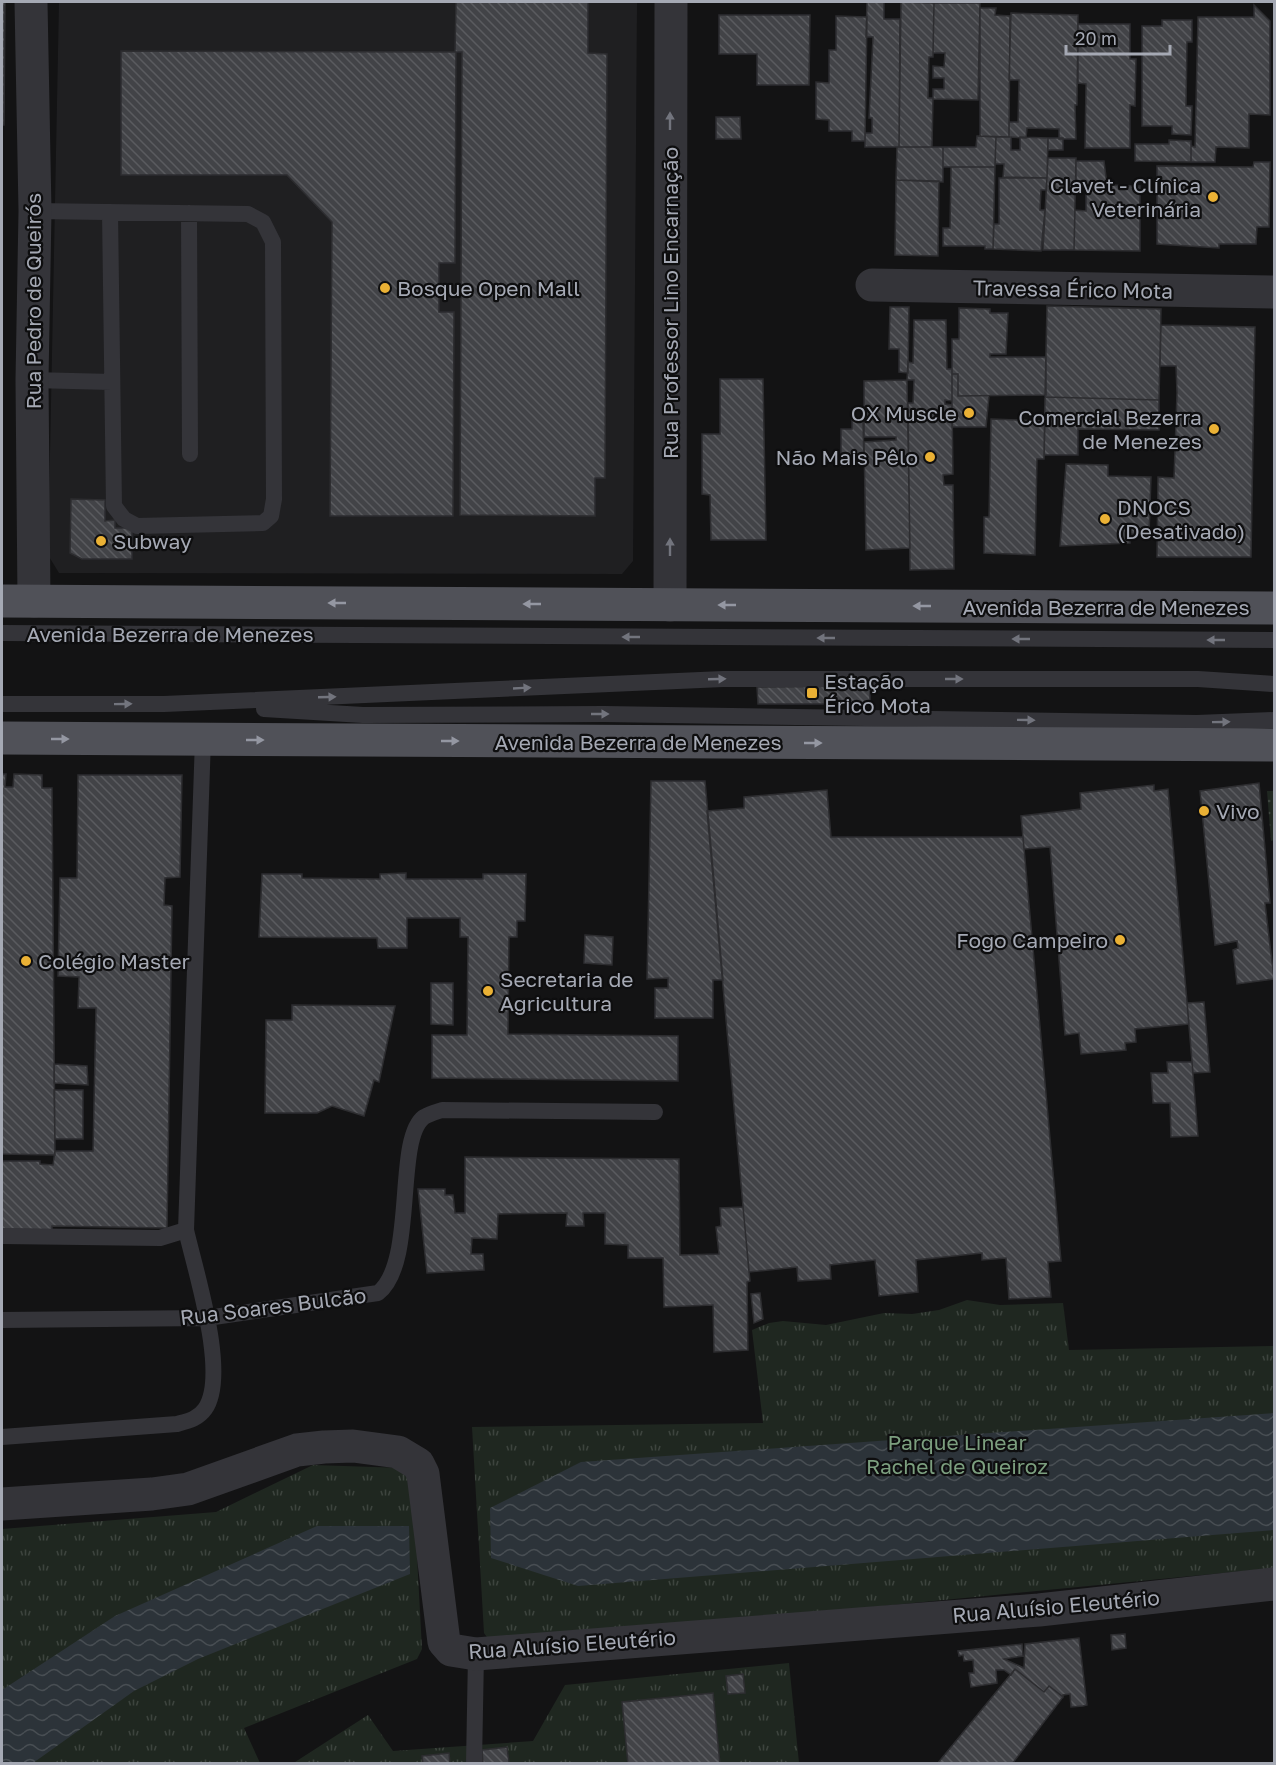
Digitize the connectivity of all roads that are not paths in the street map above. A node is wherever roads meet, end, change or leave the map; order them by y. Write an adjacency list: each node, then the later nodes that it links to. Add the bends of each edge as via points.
1 (31, 2): 3 (street, Rua Pedro de Queirós)
2 (670, 2): 13 (street, Rua Professor Lino Encarnação, one-way to 2)
3 (35, 211): 4 (lane); 8 (street, Rua Pedro de Queirós)
4 (110, 212): 5 (lane); 9 (lane)
5 (189, 213): 9 (lane, via 248,214 263,222 273,242 271,516 263,523 137,526 124,519 114,506); 10 (lane)
6 (872, 285): 7 (street, Travessa Érico Mota)
7 (1275, 292)
8 (32, 380): 9 (lane); 12 (street, Rua Pedro de Queirós)
9 (112, 382)
10 (190, 454)
11 (2, 601): 12 (main road, Avenida Bezerra de Menezes)
12 (34, 601): 13 (main road, Avenida Bezerra de Menezes, one-way to 12)
13 (670, 605): 14 (main road, Avenida Bezerra de Menezes, one-way to 13)
14 (1275, 608)
15 (2, 633): 16 (lane, Avenida Bezerra de Menezes, one-way to 15)
16 (1275, 640)
17 (1275, 684): 19 (lane, Avenida Bezerra de Menezes, one-way to 17, via 723,679 1198,678)
18 (2, 704): 19 (lane, Avenida Bezerra de Menezes, one-way to 19)
19 (164, 704): 20 (lane, Avenida Bezerra de Menezes, one-way to 20, via 363,715 604,714 1197,723)
20 (1275, 720)
21 (2, 738): 22 (main road, Avenida Bezerra de Menezes, one-way to 22)
22 (203, 739): 23 (main road, Avenida Bezerra de Menezes, one-way to 23); 25 (lane)
23 (1275, 745)
24 (655, 1112): 27 (lane, Rua Soares Bulcão, via 442,1110 424,1117 415,1129 397,1260 385,1288 378,1293 338,1300)
25 (186, 1230): 26 (lane, via 160,1238); 27 (lane)
26 (2, 1236)
27 (207, 1318): 28 (lane, Rua Soares Bulcão); 29 (lane, via 211,1397 205,1410 194,1419 177,1424)
28 (2, 1320)
29 (2, 1437)
30 (2, 1504): 32 (street, Rua Aluísio Eleutério, via 188,1489 297,1450 352,1446 398,1452 418,1464 423,1474 444,1642 452,1650)
31 (1275, 1584): 32 (street, Rua Aluísio Eleutério, via 1027,1611)
32 (476, 1654): 33 (lane)
33 (474, 1764)

